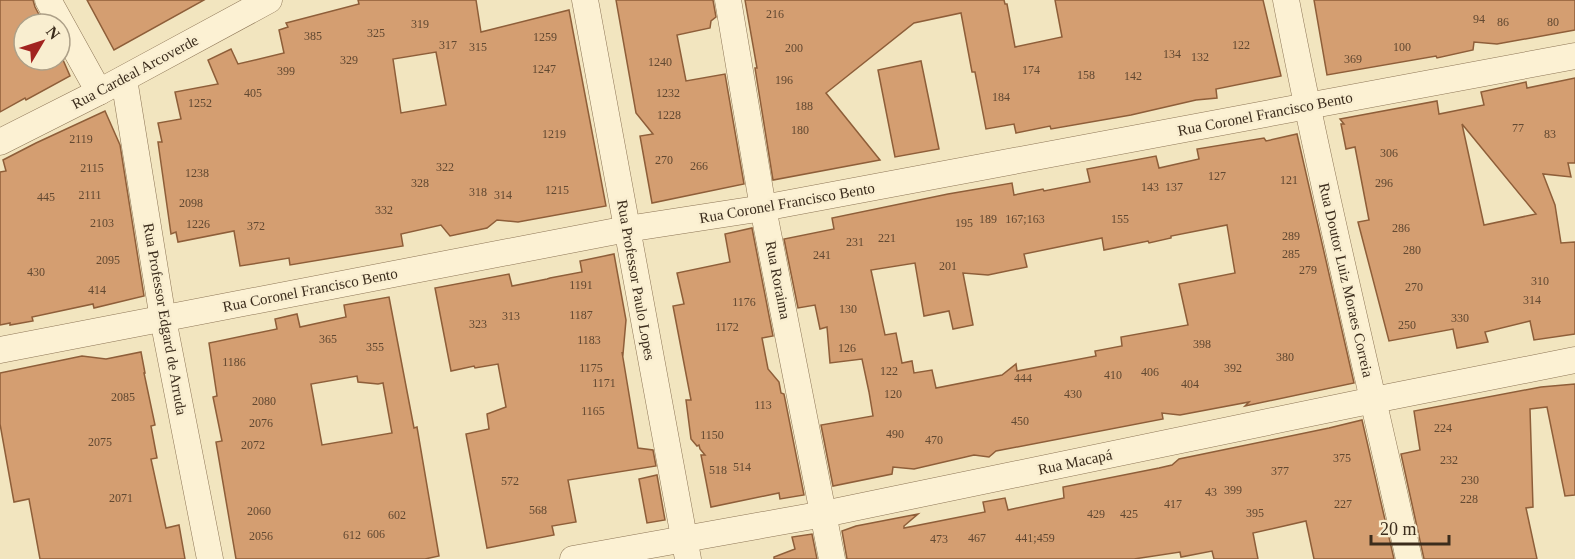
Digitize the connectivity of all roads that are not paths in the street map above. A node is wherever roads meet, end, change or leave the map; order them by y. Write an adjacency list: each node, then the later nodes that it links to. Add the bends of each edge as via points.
1 (48, 0): 8 (street)
2 (269, 0): 7 (street, Rua Cardeal Arcoverde)
3 (585, 0): 12 (street, Rua Professor Paulo Lopes)
4 (728, 0): 11 (street, Rua Roraima)
5 (1286, 0): 9 (street, Rua Doutor Luiz Moraes Correia)
6 (1575, 56): 9 (street, Rua Coronel Francisco Bento)
7 (124, 79): 8 (street, Rua Cardeal Arcoverde); 13 (street, Rua Professor Edgard de Arruda)
8 (99, 92): 10 (street, Rua Cardeal Arcoverde)
9 (1306, 106): 11 (street, Rua Coronel Francisco Bento); 16 (street, Rua Doutor Luiz Moraes Correia)
10 (0, 142)
11 (764, 208): 12 (street, Rua Coronel Francisco Bento); 17 (street, Rua Roraima)
12 (627, 230): 13 (street, Rua Coronel Francisco Bento); 18 (street, Rua Professor Paulo Lopes)
13 (163, 319): 14 (street, Rua Coronel Francisco Bento); 19 (street, Rua Professor Edgard de Arruda)
14 (0, 350)
15 (1575, 360): 16 (street, Rua Macapá)
16 (1374, 400): 17 (street, Rua Macapá); 22 (street, Rua Doutor Luiz Moraes Correia)
17 (824, 514): 18 (street, Rua Macapá); 21 (street, Rua Roraima)
18 (686, 549): 20 (street, Rua Macapá)
19 (210, 559)
20 (573, 559)
21 (832, 559)
22 (1409, 559)

